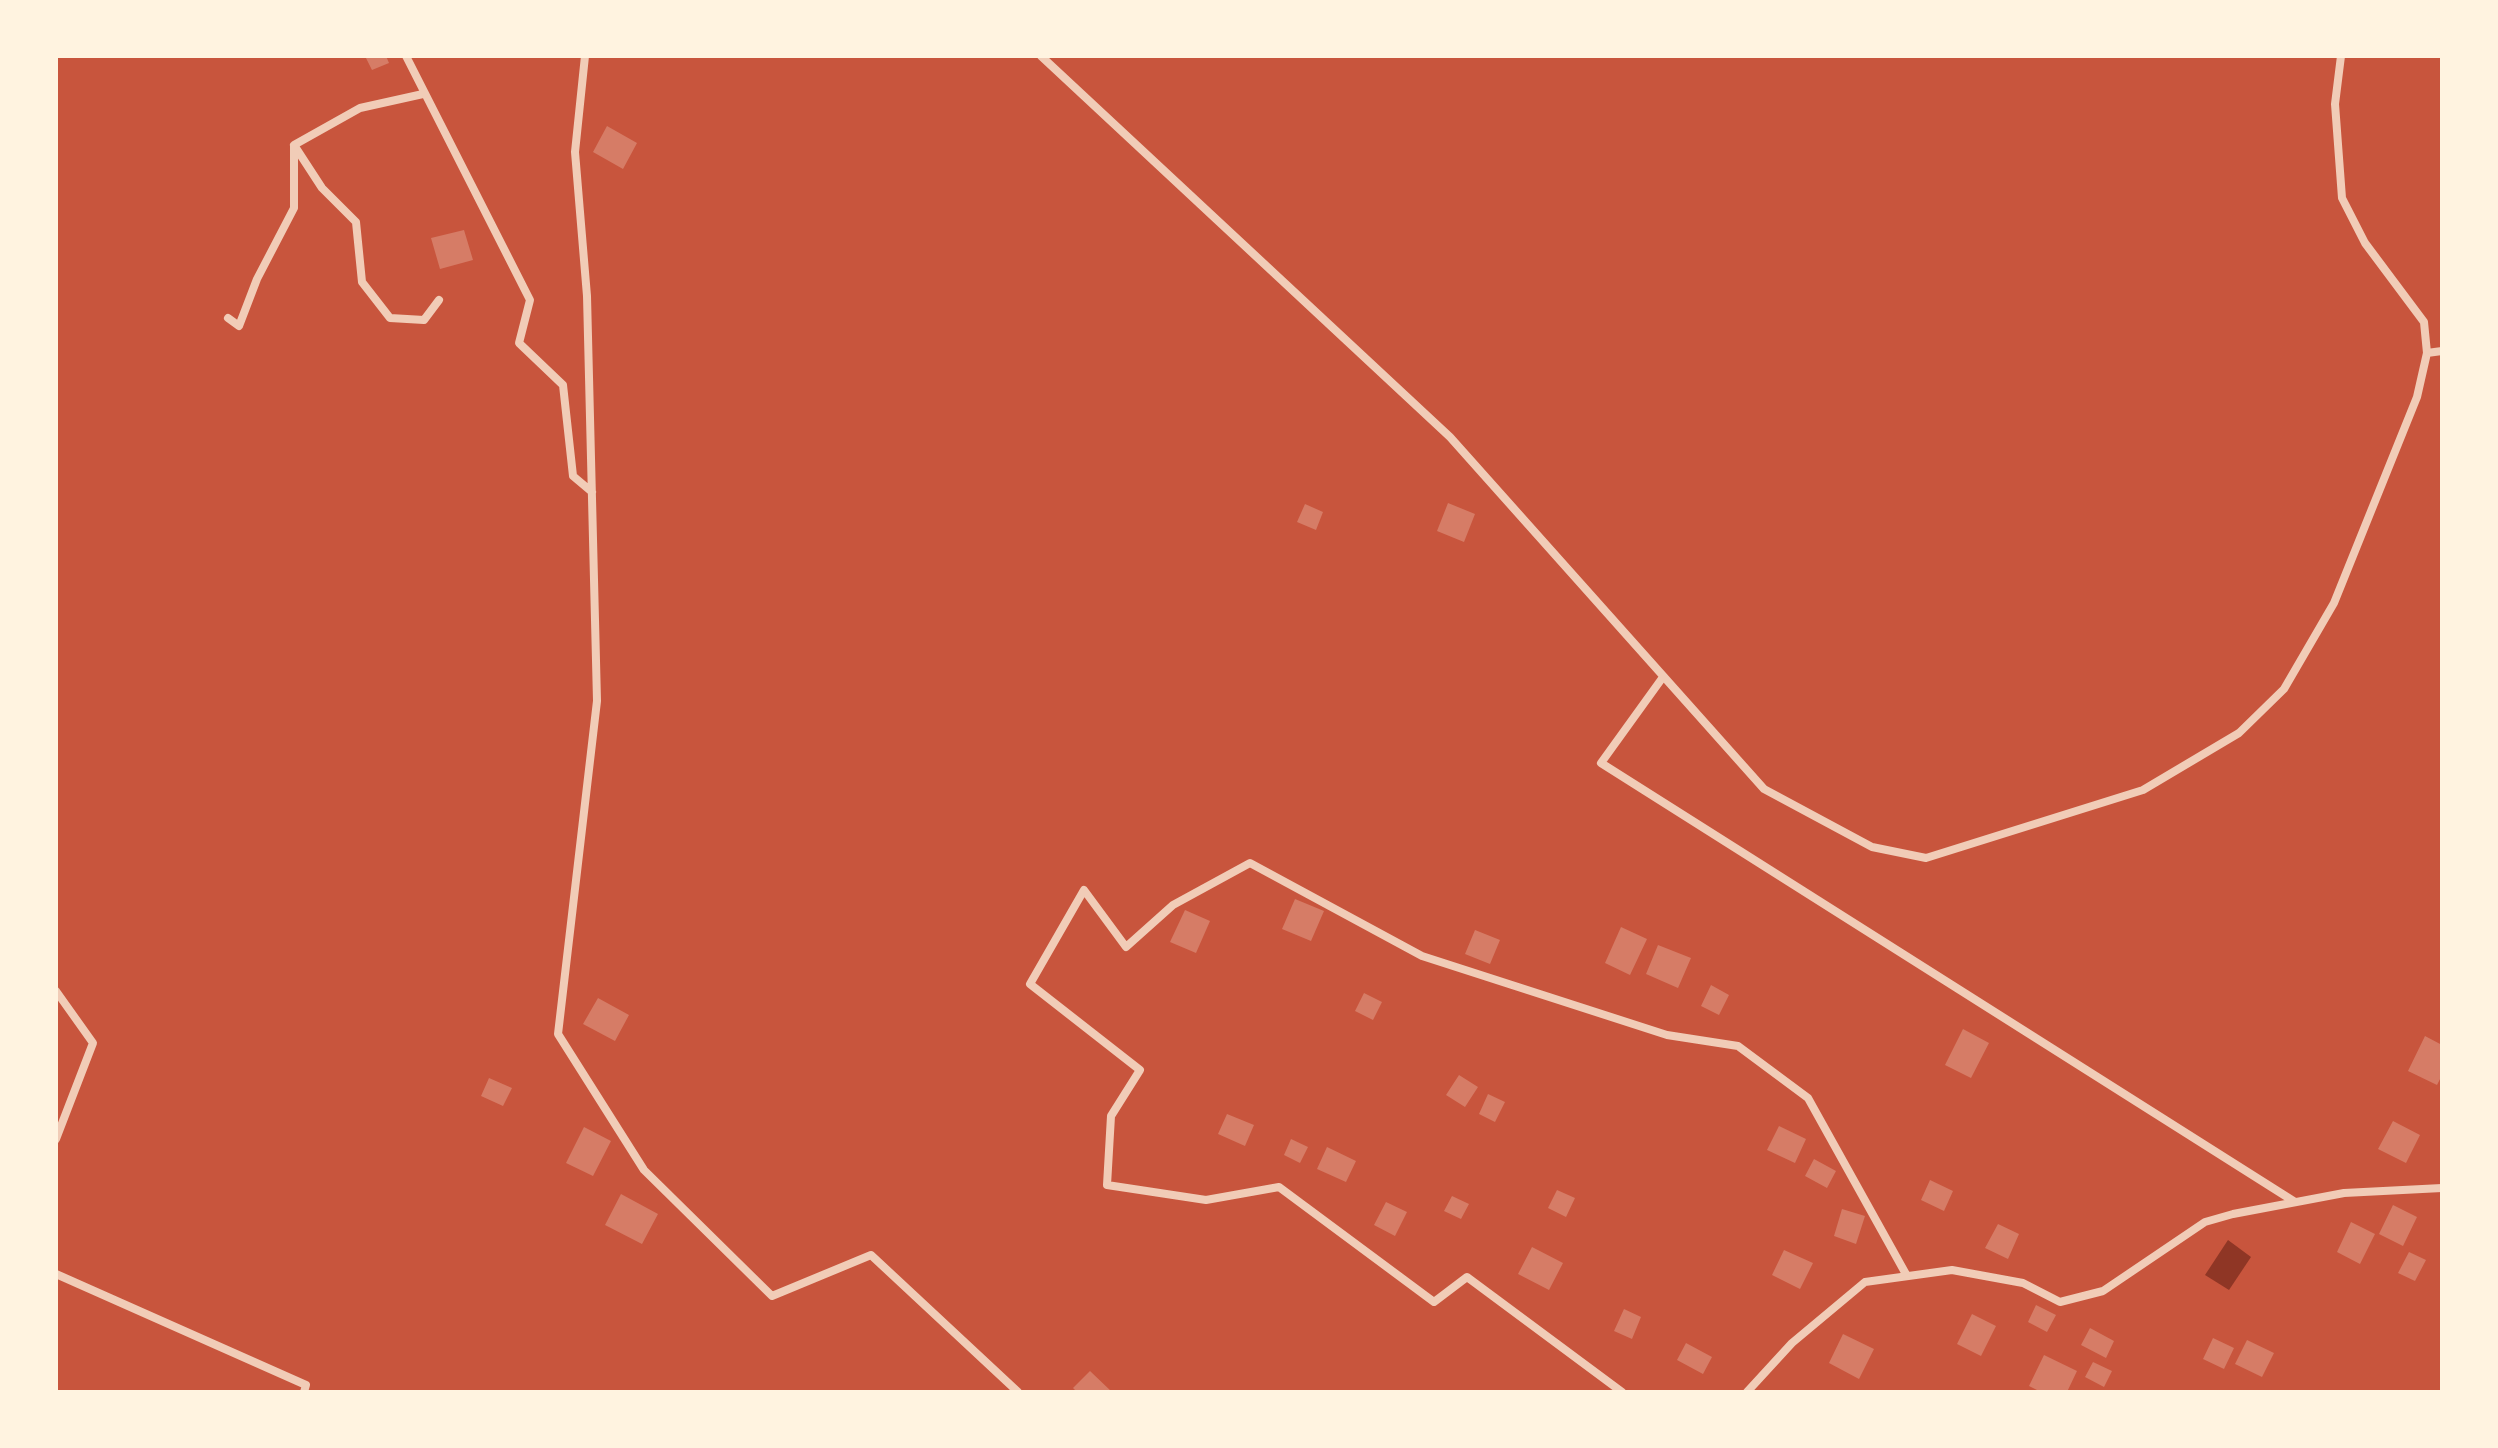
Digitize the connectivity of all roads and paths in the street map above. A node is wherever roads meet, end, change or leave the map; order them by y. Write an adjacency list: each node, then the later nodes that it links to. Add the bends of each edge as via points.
1 (406, 56): 5 (street)
2 (585, 56): 11 (street, via 575,152 587,296)
3 (1041, 56): 12 (street, via 1450,437)
4 (2341, 56): 10 (street, via 2335,104 2342,198 2365,243 2424,322)
5 (423, 94): 6 (street, via 360,108); 11 (street, via 530,300 519,343 563,385 573,476)
6 (294, 145): 7 (street, via 322,188 356,222 362,282 390,318 424,320); 8 (street, via 294,208 239,326)
7 (439, 300)
8 (228, 318)
9 (2442, 351): 10 (street)
10 (2427, 353): 12 (street, via 2417,397 2334,603 2284,689 2239,733 2143,790 1926,858 1872,847 1764,789)
11 (592, 492): 20 (street, via 597,701 558,1034 644,1170 772,1296 871,1255)
12 (1663, 677): 16 (street, via 1601,763)
13 (56, 991): 14 (street, via 93,1043)
14 (56, 1139)
15 (2442, 1188): 16 (street, via 2344,1193)
16 (2295, 1202): 18 (street, via 2205,1222 2103,1291 2060,1302 2023,1283 1952,1270)
17 (56, 1274): 19 (street, via 306,1385)
18 (1907, 1276): 21 (street, via 1808,1098 1738,1046 1667,1035 1422,956 1250,863 1173,905 1126,947 1084,890 1030,984 1140,1070 1111,1116 1107,1185 1206,1200 1279,1187 1434,1302 1467,1277); 22 (street, via 1865,1282 1792,1343)
19 (304, 1392)
20 (1018, 1392)
21 (1622, 1392)
22 (1747, 1392)

